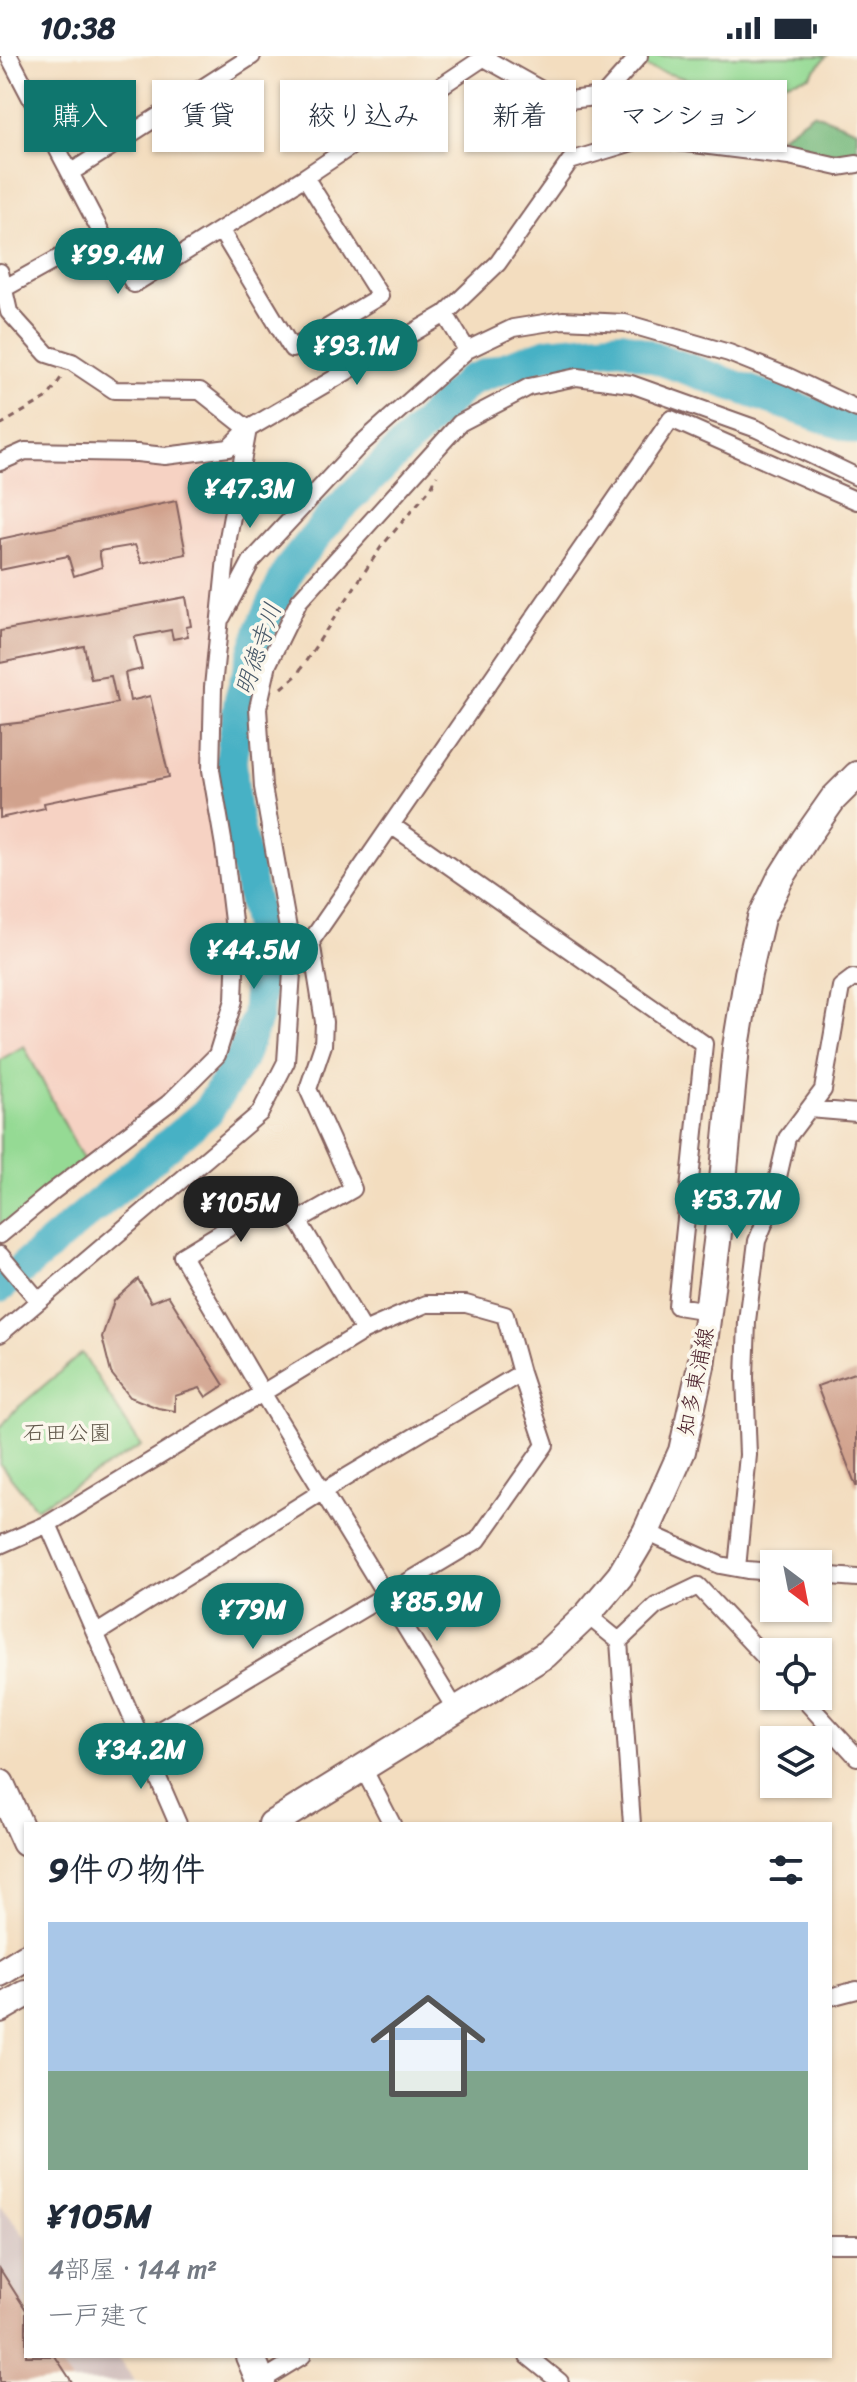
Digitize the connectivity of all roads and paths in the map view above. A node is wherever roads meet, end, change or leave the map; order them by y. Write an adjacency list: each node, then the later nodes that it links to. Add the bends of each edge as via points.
1 (9, 56): 6 (street)
2 (252, 56): 6 (street)
3 (639, 56): 4 (street, via 603,96 561,101)
4 (483, 57): 7 (street)
5 (857, 164): 12 (street, via 838,167 646,138 570,161 498,263)
6 (70, 173): 9 (street)
7 (305, 177): 8 (street); 11 (street)
8 (221, 231): 9 (street, via 134,284); 11 (street, via 292,349)
9 (102, 234): 10 (street)
10 (3, 280): 14 (street, via 9,312 47,354)
11 (380, 296): 15 (path, via 379,308)
12 (445, 314): 13 (street); 18 (street)
13 (467, 350): 16 (street, via 513,328 563,320 625,323 729,353); 23 (street, via 361,444 251,562)
14 (72, 362): 17 (path, via 48,397); 18 (street, via 114,390 200,391)
15 (328, 365)
16 (857, 409)
17 (0, 425)
18 (248, 429): 19 (street, via 229,448 165,456 25,451); 23 (street)
19 (0, 462)
20 (437, 475): 24 (path, via 381,547 296,676)
21 (857, 477): 24 (street, via 757,429 631,384 577,377 529,387 460,423 299,601 268,664)
22 (857, 501): 26 (street, via 671,419)
23 (218, 625): 31 (street, via 211,770 236,947 234,1000 217,1055 169,1103)
24 (258, 708): 33 (street, via 263,787 293,957 286,1062 260,1113)
25 (857, 775): 34 (main road, 知多東浦線, via 805,839 761,918 736,1047)
26 (391, 825): 30 (street, via 311,941 324,1022 323,1045 308,1089 353,1189); 34 (street, via 704,1044 677,1306)
27 (857, 979): 28 (street, via 841,987 823,1090)
28 (809, 1109): 29 (street); 43 (street, via 787,1138 757,1241 747,1321 748,1455)
29 (857, 1113)
30 (297, 1221): 35 (street); 38 (street, via 283,1195 182,1256)
31 (0, 1235)
32 (0, 1255): 33 (street)
33 (39, 1301): 36 (street)
34 (708, 1311): 41 (main road, 知多東浦線, via 682,1451)
35 (364, 1331): 37 (street, via 426,1304 466,1304 505,1315); 38 (street)
36 (0, 1334)
37 (521, 1373): 39 (street); 47 (street, via 545,1445 478,1540)
38 (263, 1394): 39 (street); 40 (street)
39 (323, 1491): 47 (street); 49 (street)
40 (48, 1524): 42 (street); 49 (street)
41 (646, 1532): 43 (street); 48 (main road, 知多東浦線, via 620,1576)
42 (0, 1545)
43 (737, 1568): 44 (street)
44 (760, 1570)
45 (832, 1576): 46 (street)
46 (857, 1578)
47 (385, 1596): 52 (street); 54 (street)
48 (587, 1615): 50 (street); 52 (main road, 知多東浦線, via 545,1655)
49 (97, 1633): 54 (street)
50 (619, 1641): 51 (street, via 656,1606 698,1586); 61 (street)
51 (760, 1652)
52 (456, 1710): 56 (main road, 知多東浦線)
53 (814, 1710): 55 (street)
54 (141, 1741): 58 (street)
55 (857, 1757)
56 (363, 1768): 59 (main road, 知多東浦線); 60 (street)
57 (0, 1784): 62 (highway)
58 (177, 1822)
59 (275, 1822)
60 (391, 1822)
61 (632, 1822)
62 (24, 1838)
63 (24, 1958): 64 (main road)
64 (0, 1973)
65 (857, 1990): 67 (street)
66 (24, 1995): 68 (main road)
67 (832, 1996)
68 (0, 2009)
69 (832, 2244): 70 (street)
70 (857, 2244)
71 (297, 2358): 73 (street)
72 (530, 2358): 74 (street)
73 (257, 2373)
74 (560, 2382)

